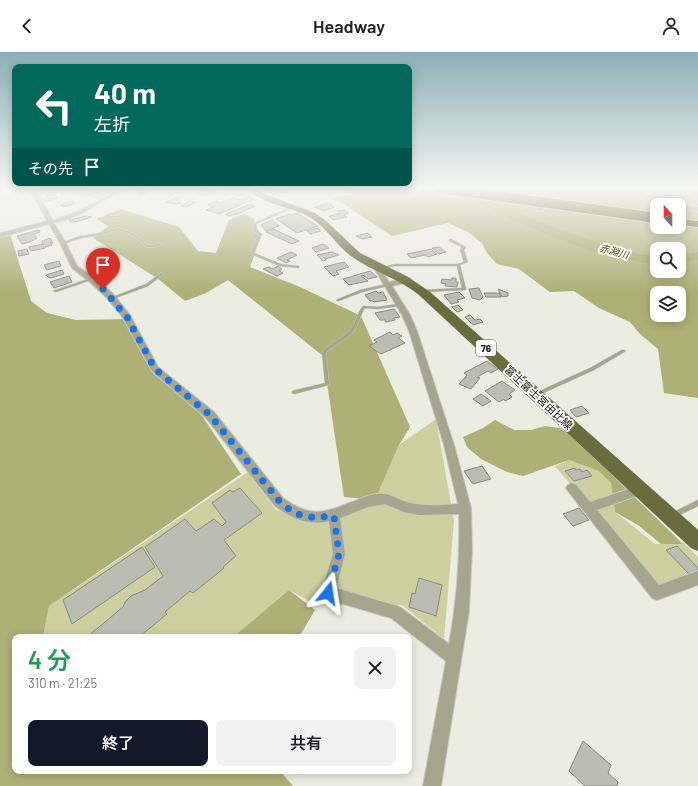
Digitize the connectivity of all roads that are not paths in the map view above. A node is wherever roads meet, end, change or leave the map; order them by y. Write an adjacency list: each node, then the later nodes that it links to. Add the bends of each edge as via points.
1 (259, 222): 12 (lane, via 255,224 254,230 260,234 252,253 280,265)
2 (323, 222): 11 (main road, 富士富士宮由比線 / 76, via 351,250)
3 (51, 223): 6 (street); 8 (street)
4 (686, 223): 5 (highway)
5 (698, 224)
6 (0, 235)
7 (450, 240): 10 (lane, via 464,247 462,250 466,262)
8 (63, 243): 9 (lane, via 118,229 144,240 146,246); 14 (street, via 74,267)
9 (162, 243)
10 (458, 265): 11 (lane); 18 (lane, via 464,289)
11 (378, 266): 15 (main road, 富士富士宮由比線 / 76); 16 (street)
12 (298, 267)
13 (162, 274): 19 (lane, via 147,285)
14 (92, 280): 17 (lane); 19 (street)
15 (407, 280): 16 (street); 18 (main road, 富士富士宮由比線 / 76)
16 (387, 285): 20 (lane); 21 (street)
17 (55, 291)
18 (422, 291): 24 (main road, 富士富士宮由比線 / 76)
19 (112, 298): 30 (street, via 127,317 155,369 210,415 280,502 292,512 310,518)
20 (338, 300)
21 (399, 305): 23 (lane, via 364,307 358,312 354,328 344,339 324,352 327,384); 28 (street, via 413,331 449,445)
22 (624, 351): 24 (lane, via 592,369)
23 (294, 392)
24 (536, 394): 26 (main road, 富士富士宮由比線 / 76)
25 (572, 488): 29 (street)
26 (641, 490): 29 (street); 31 (main road, 富士富士宮由比線 / 76)
27 (698, 503): 31 (lane)
28 (465, 508): 30 (street, via 430,512 384,499 365,502); 34 (street, via 466,550 462,611)
29 (588, 508): 33 (street, via 657,593)
30 (334, 516): 34 (street, via 339,554 328,593 395,612)
31 (670, 517): 32 (main road, 富士富士宮由比線 / 76)
32 (698, 542)
33 (698, 578)
34 (453, 658): 35 (street)
35 (432, 786)

